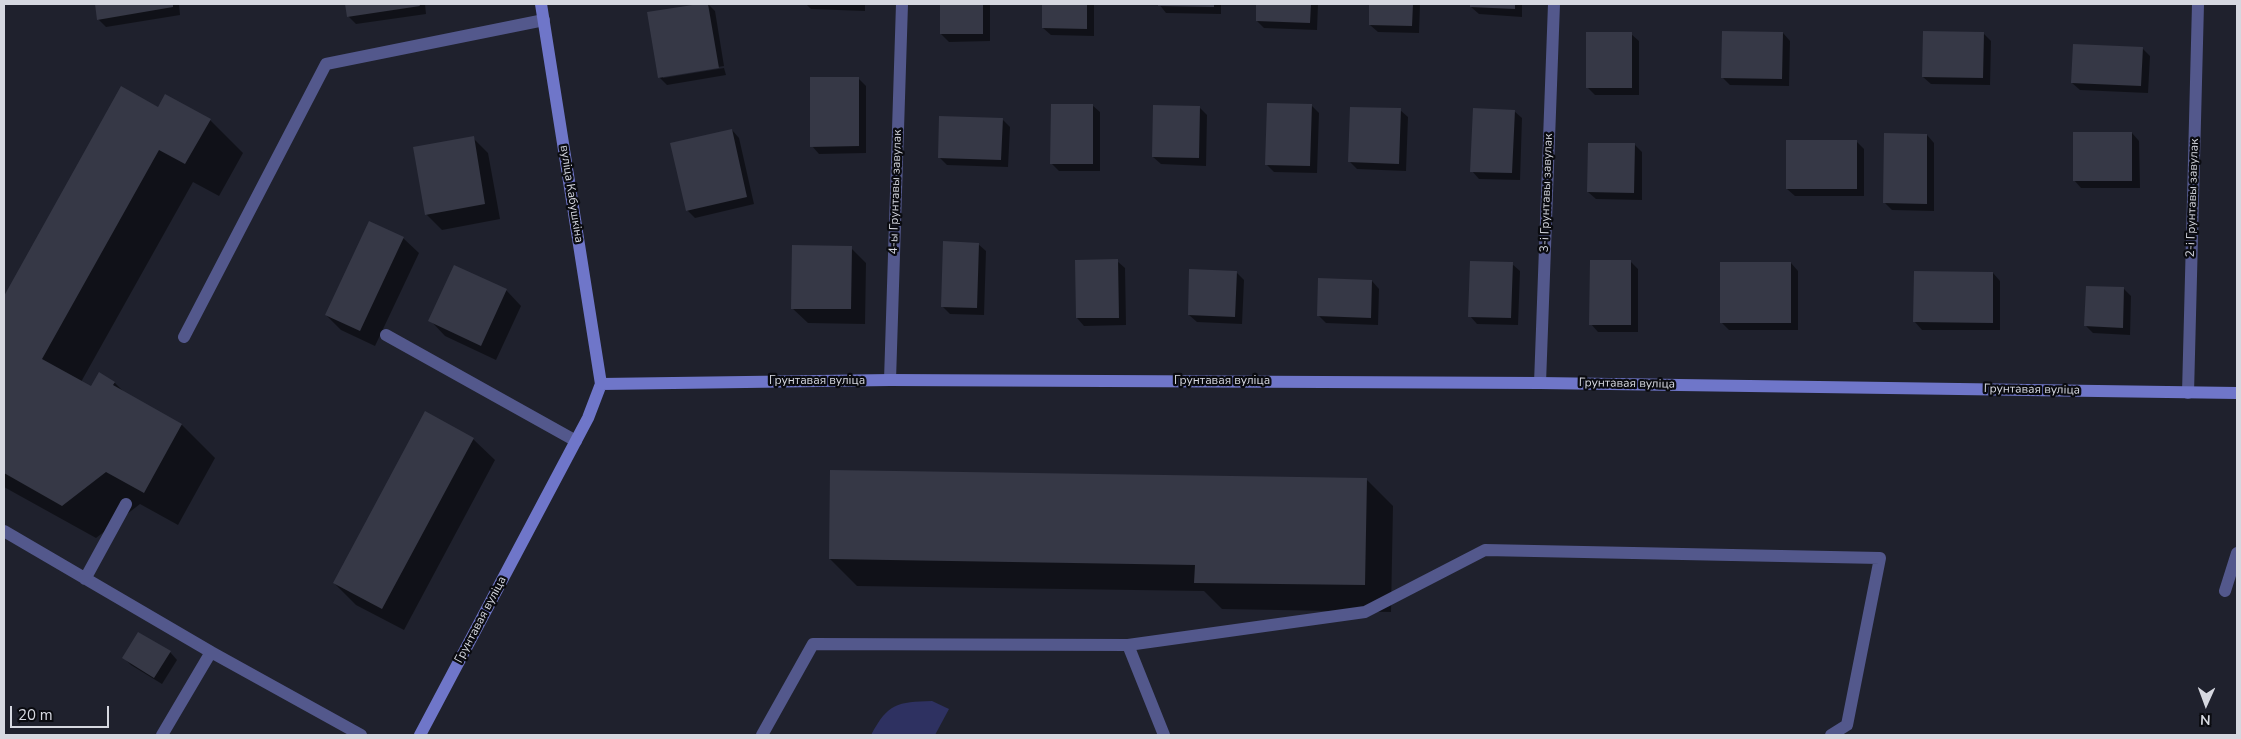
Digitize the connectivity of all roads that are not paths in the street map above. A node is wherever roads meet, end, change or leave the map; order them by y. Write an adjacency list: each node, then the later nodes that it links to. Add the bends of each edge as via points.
1 (541, 4): 5 (main road, вуліца Кабушкіна)
2 (902, 4): 8 (street, 4-ы Грунтавы завулак)
3 (1554, 4): 9 (street, 3-і Грунтавы завулак)
4 (2198, 4): 11 (street, 2-і Грунтавы завулак)
5 (544, 20): 7 (street, via 326,64); 10 (main road, вуліца Кабушкіна)
6 (386, 334): 13 (street)
7 (184, 337)
8 (890, 380): 9 (main road, Грунтавая вуліца); 10 (main road, Грунтавая вуліца)
9 (1540, 382): 11 (main road, Грунтавая вуліца)
10 (601, 384): 13 (main road, Грунтавая вуліца)
11 (2188, 392): 12 (main road, Грунтавая вуліца)
12 (2237, 393)
13 (576, 441): 23 (main road, Грунтавая вуліца)
14 (126, 504): 17 (street)
15 (4, 531): 17 (street)
16 (2237, 552): 18 (street)
17 (85, 578): 20 (street)
18 (2225, 591)
19 (1128, 645): 24 (street, via 812,644); 25 (street); 26 (street, via 1365,612 1485,550 1880,558 1847,725)
20 (211, 652): 21 (street); 22 (street)
21 (162, 735)
22 (361, 735)
23 (420, 735)
24 (762, 735)
25 (1164, 735)
26 (1831, 735)

